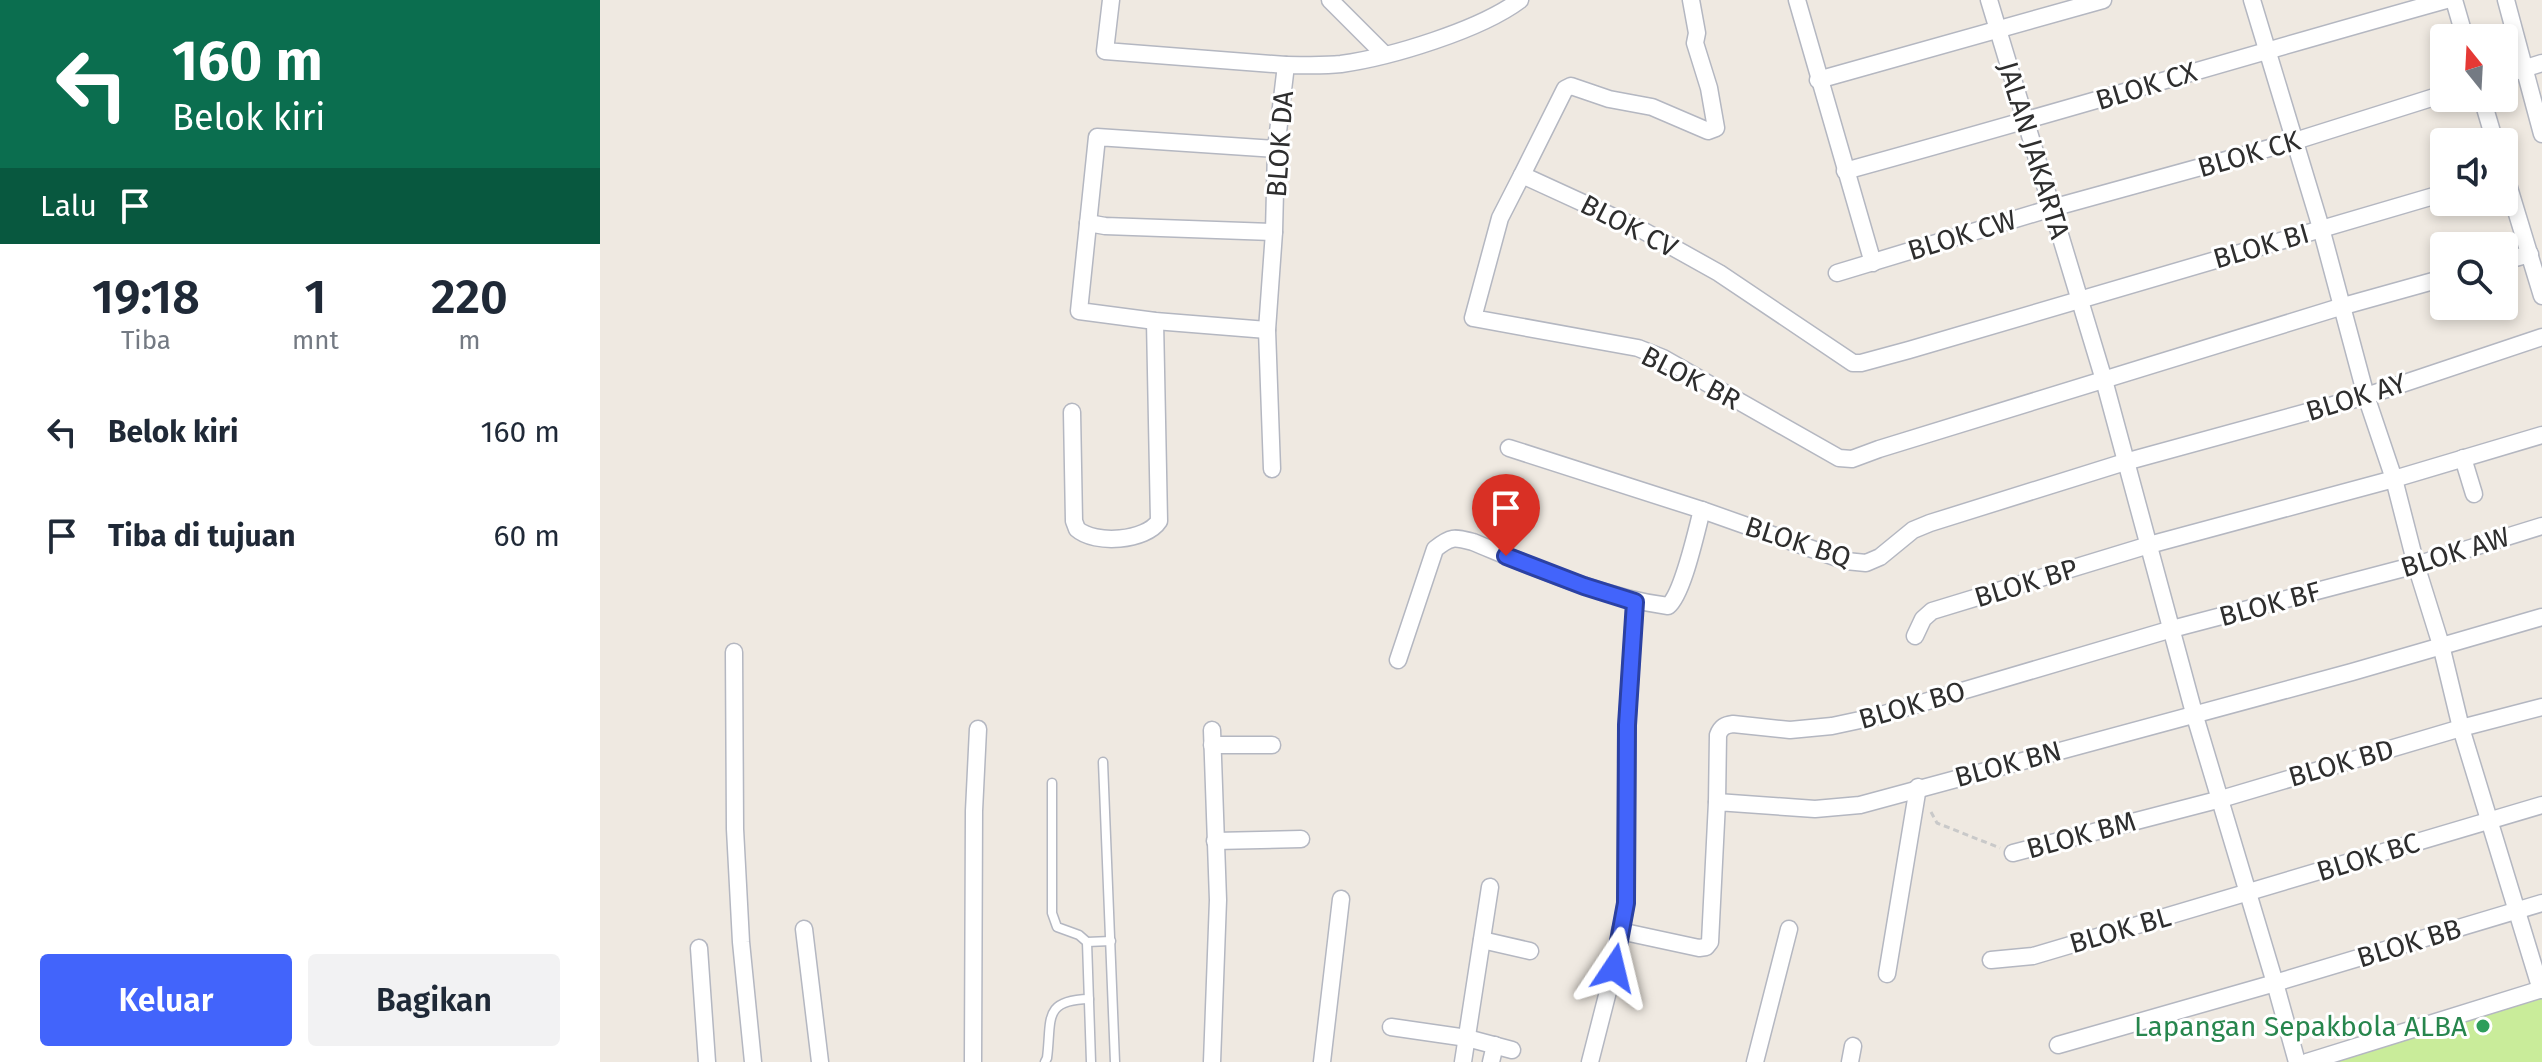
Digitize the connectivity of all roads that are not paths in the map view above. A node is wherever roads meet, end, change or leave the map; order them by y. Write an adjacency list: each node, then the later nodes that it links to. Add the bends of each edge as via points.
1 (1111, 0): 18 (street, via 1105,51)
2 (1330, 0): 16 (street)
3 (1520, 0): 16 (street, BLOK DA, via 1442,38)
4 (1691, 0): 28 (street, via 1695,43 1716,128 1708,131 1652,107 1571,86)
5 (1797, 0): 20 (street)
6 (1989, 0): 14 (street, JALAN JAKARTA)
7 (2103, 0): 14 (street)
8 (2252, 0): 15 (street)
9 (2446, 0): 15 (street, BLOK CX)
10 (2454, 0): 12 (street)
11 (2506, 0): 13 (street)
12 (2461, 24)
13 (2508, 24)
14 (1998, 30): 20 (street); 23 (street, JALAN JAKARTA)
15 (2267, 50): 23 (street, BLOK CX); 25 (street)
16 (1384, 54): 18 (street, BLOK DA, via 1341,64)
17 (2542, 63): 19 (street)
18 (1286, 65): 26 (street, BLOK DA)
19 (2518, 70)
20 (1818, 80): 27 (street)
21 (2518, 83): 24 (street)
22 (2430, 98): 25 (street, BLOK CK)
23 (2026, 122): 27 (street, BLOK CX); 30 (street, JALAN JAKARTA)
24 (2542, 134)
25 (2295, 141): 30 (street, BLOK CK); 33 (street)
26 (1276, 149): 32 (street, via 1097,137); 34 (street, BLOK DA)
27 (1845, 171): 37 (street)
28 (1522, 175): 46 (street, BLOK CV, via 1642,230 1719,273); 47 (street, BLOK BR, via 1500,218 1473,318 1638,348 1839,458 1852,459)
29 (2430, 197): 33 (street, BLOK BI)
30 (2052, 208): 37 (street, BLOK CW); 41 (street, JALAN JAKARTA)
31 (2518, 216): 35 (street)
32 (1088, 223): 34 (street); 43 (street, via 1079,311)
33 (2321, 228): 41 (street, BLOK BI); 42 (street)
34 (1274, 232): 44 (street, BLOK DA)
35 (2530, 254): 36 (street); 40 (street)
36 (2518, 257)
37 (1873, 263): 38 (street, BLOK CW)
38 (1837, 273)
39 (2430, 282): 42 (street)
40 (2542, 296)
41 (2079, 299): 46 (street, BLOK BI); 47 (street, JALAN JAKARTA)
42 (2340, 307): 47 (street); 48 (street)
43 (1155, 321): 44 (street); 49 (street, via 1159,521 1153,529 1136,537 1093,538 1077,529)
44 (1267, 330): 54 (street, BLOK DA)
45 (2542, 337): 48 (street, BLOK AY)
46 (1853, 363)
47 (2104, 380): 53 (street, JALAN JAKARTA)
48 (2366, 396): 53 (street, BLOK AY); 55 (street)
49 (1072, 412)
50 (2542, 435): 52 (street, BLOK BP)
51 (1509, 448): 57 (street, BLOK BQ)
52 (2463, 458): 55 (street, BLOK BP); 56 (street)
53 (2125, 462): 57 (street, BLOK BQ, via 1930,523 1866,563 1846,561); 59 (street, JALAN JAKARTA)
54 (1272, 469)
55 (2394, 479): 59 (street, BLOK BP); 60 (street)
56 (2474, 494)
57 (1702, 510): 62 (street, via 1672,604)
58 (2542, 526): 60 (street, BLOK AW)
59 (2149, 545): 64 (street, JALAN JAKARTA); 65 (street, BLOK BP, via 1932,611)
60 (2416, 565): 61 (street, BLOK AW); 66 (street)
61 (2368, 578): 64 (street, BLOK BF)
62 (1635, 602): 68 (street, via 1454,537 1435,549); 91 (street, via 1627,725 1626,903)
63 (2542, 617): 66 (street, BLOK BN)
64 (2172, 629): 70 (street, JALAN JAKARTA); 78 (street, BLOK BO, via 1874,717 1790,730 1726,725 1718,735)
65 (1915, 636)
66 (2441, 645): 70 (street, BLOK BN); 71 (street)
67 (734, 652): 108 (street, via 737,857)
68 (1398, 660)
69 (2542, 707): 71 (street, BLOK BD)
70 (2194, 713): 76 (street, BLOK BN); 77 (street, JALAN JAKARTA)
71 (2461, 728): 77 (street, BLOK BD); 80 (street)
72 (978, 729): 110 (street)
73 (1272, 745): 82 (street, via 1212,738)
74 (1103, 762): 93 (lane)
75 (1052, 783): 94 (lane, via 1052,913 1057,927)
76 (1922, 786): 78 (street, BLOK BN, via 1860,805 1815,809); 98 (street)
77 (2221, 799): 83 (street, BLOK BM); 85 (street, JALAN JAKARTA)
78 (1717, 802): 91 (street, via 1712,936 1706,947)
79 (2542, 805): 80 (street, BLOK BC)
80 (2489, 821): 85 (street, BLOK BC); 88 (street)
81 (1301, 839): 82 (street)
82 (1215, 841): 114 (street)
83 (2013, 853)
84 (1490, 887): 92 (street)
85 (2248, 893): 97 (street, BLOK BL, via 2033,956); 99 (street, JALAN JAKARTA)
86 (1341, 899): 115 (street)
87 (2542, 903): 88 (street, BLOK BB)
88 (2517, 910): 99 (street, BLOK BB); 100 (street)
89 (804, 929): 109 (street)
90 (1789, 929): 118 (street)
91 (1620, 931): 117 (street)
92 (1482, 940): 96 (street); 103 (street)
93 (1111, 941): 94 (lane); 113 (lane)
94 (1087, 942): 101 (lane)
95 (699, 948): 107 (street)
96 (1530, 951)
97 (1991, 960)
98 (1887, 974)
99 (2275, 983): 104 (street, BLOK BB); 119 (street, JALAN JAKARTA)
100 (2541, 990): 120 (street)
101 (1089, 999): 111 (lane, via 1062,1002 1055,1008); 112 (lane)
102 (1391, 1027): 103 (street)
103 (1467, 1038): 106 (street); 116 (street)
104 (2058, 1045)
105 (1512, 1050): 106 (street)
106 (1493, 1054)
107 (707, 1062)
108 (753, 1062)
109 (820, 1062)
110 (973, 1062)
111 (1045, 1062)
112 (1091, 1062)
113 (1115, 1062)
114 (1212, 1062)
115 (1322, 1062)
116 (1463, 1062)
117 (1590, 1062)
118 (1755, 1062)
119 (2297, 1062)
120 (2307, 1062)

